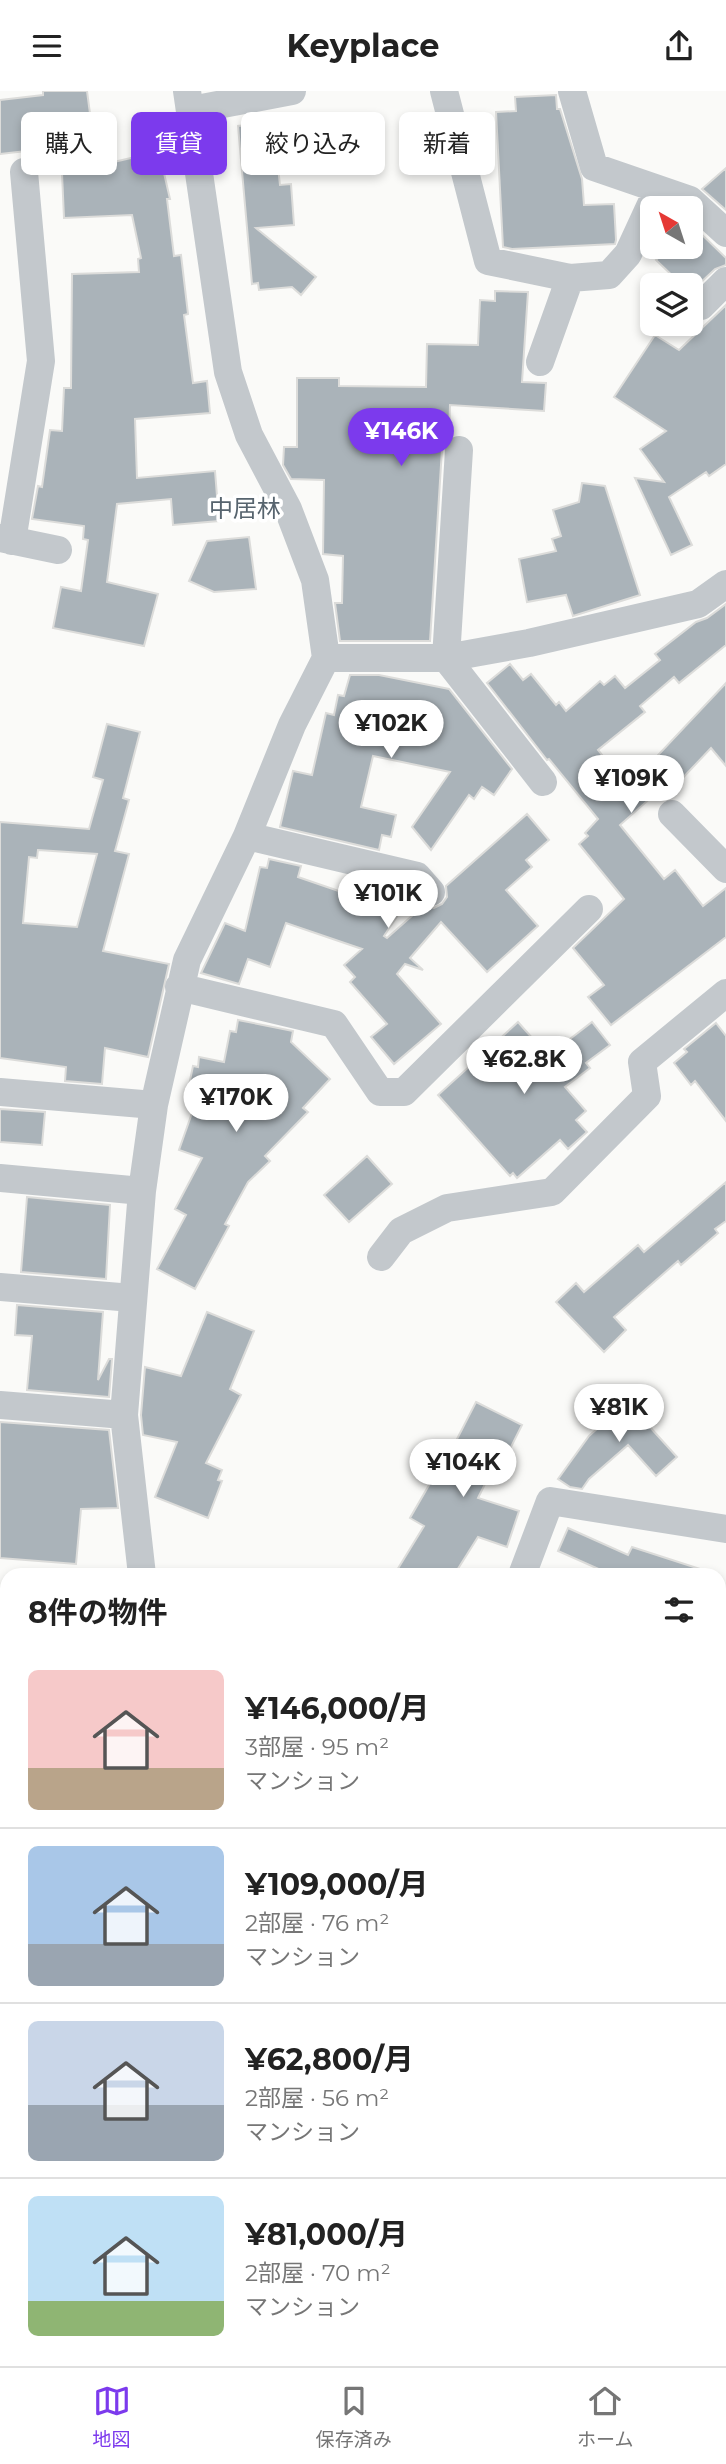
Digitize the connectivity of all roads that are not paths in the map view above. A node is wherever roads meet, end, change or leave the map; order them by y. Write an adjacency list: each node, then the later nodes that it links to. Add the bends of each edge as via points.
1 (292, 91): 4 (street)
2 (444, 91): 8 (street, via 488,261)
3 (572, 91): 6 (street, via 594,167)
4 (189, 100): 16 (street, via 228,372 249,435 288,509 316,580)
5 (24, 175): 13 (street, via 41,361)
6 (658, 189): 7 (street, via 690,199); 8 (street, via 628,254 609,275)
7 (726, 233)
8 (570, 278): 11 (street)
9 (726, 281): 10 (street)
10 (703, 304)
11 (540, 362)
12 (459, 450): 17 (street)
13 (6, 539): 14 (street)
14 (58, 550)
15 (726, 584): 17 (street, via 698,604)
16 (326, 658): 17 (street); 20 (street, via 292,725)
17 (446, 658): 18 (street)
18 (543, 782)
19 (672, 814): 21 (street)
20 (247, 836): 22 (street, via 416,876); 24 (street, via 187,960)
21 (726, 869)
22 (431, 892)
23 (589, 909): 24 (street, via 404,1092 380,1092 334,1024)
24 (179, 987): 27 (street)
25 (726, 993): 30 (street, via 642,1062 647,1097 552,1192 447,1208 401,1231)
26 (0, 1091): 27 (street)
27 (154, 1105): 29 (street)
28 (0, 1178): 29 (street)
29 (142, 1191): 32 (street)
30 (382, 1257)
31 (0, 1287): 32 (street)
32 (132, 1298): 34 (street)
33 (0, 1405): 34 (street)
34 (124, 1415): 36 (street)
35 (726, 1529): 37 (street, via 550,1501)
36 (141, 1568)
37 (525, 1568)

